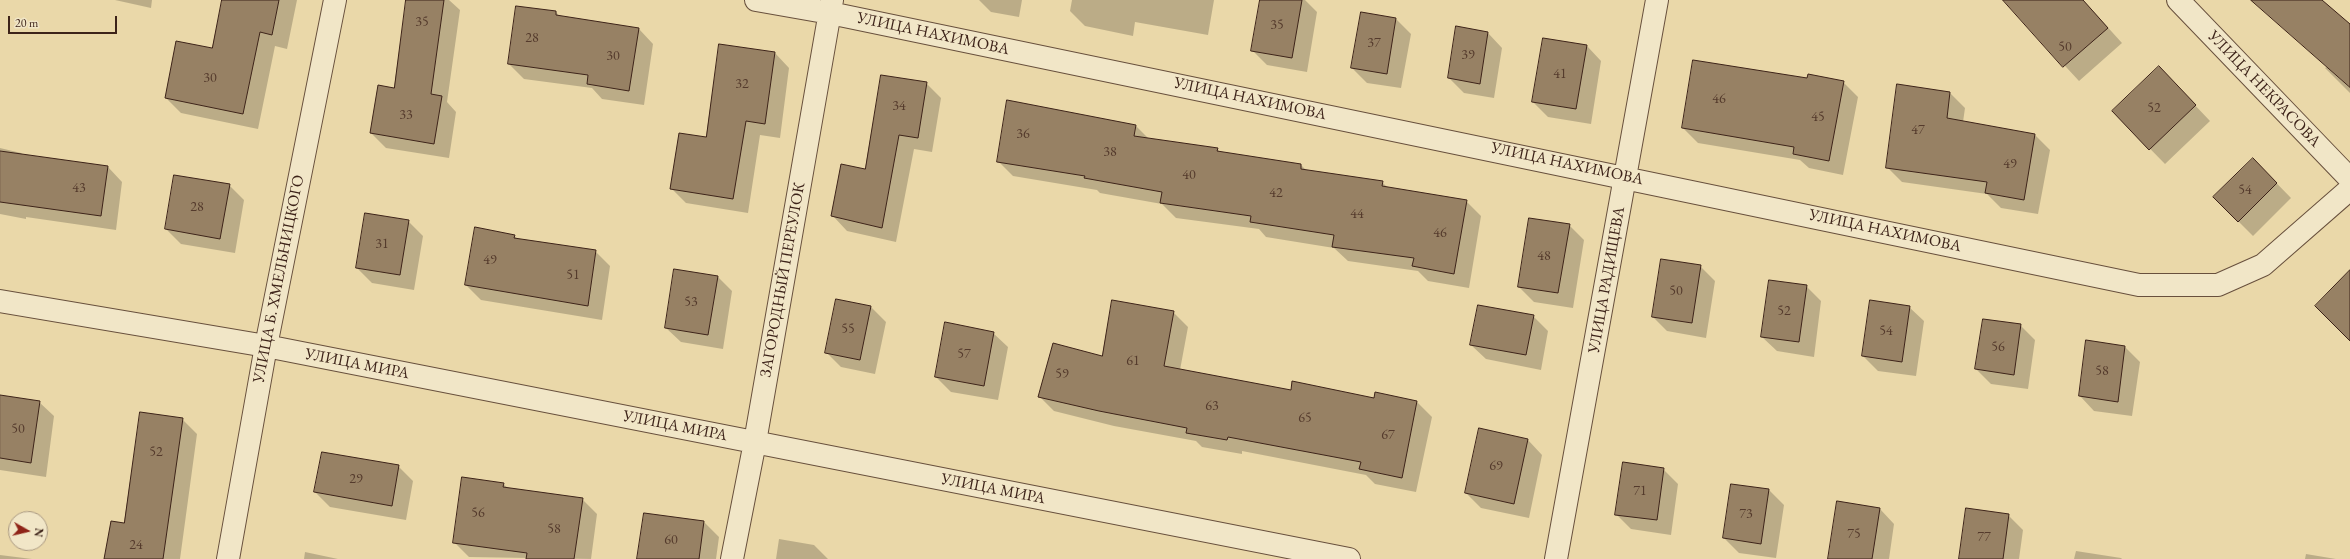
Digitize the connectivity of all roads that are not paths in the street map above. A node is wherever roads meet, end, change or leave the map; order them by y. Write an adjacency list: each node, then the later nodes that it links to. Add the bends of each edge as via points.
1 (335, 0): 10 (street, УЛИЦА Б. ХМЕЛЬНИЦКОГО)
2 (756, 0): 5 (street, УЛИЦА НАХИМОВА)
3 (1658, 0): 6 (street, УЛИЦА РАДИЩЕВА)
4 (2178, 0): 7 (street, УЛИЦА НЕКРАСОВА)
5 (831, 6): 6 (street, УЛИЦА НАХИМОВА); 11 (street, ЗАГОРОДНЫЙ ПЕРЕУЛОК)
6 (1626, 176): 8 (street, УЛИЦА НАХИМОВА, via 2140,285 2218,285 2263,265); 15 (street, УЛИЦА РАДИЩЕВА)
7 (2350, 178)
8 (2350, 189)
9 (0, 301): 10 (street, УЛИЦА МИРА)
10 (266, 346): 11 (street, УЛИЦА МИРА); 12 (street, УЛИЦА Б. ХМЕЛЬНИЦКОГО)
11 (755, 442): 13 (street, ЗАГОРОДНЫЙ ПЕРЕУЛОК); 14 (street, УЛИЦА МИРА)
12 (228, 559)
13 (732, 559)
14 (1349, 559)
15 (1556, 559)

